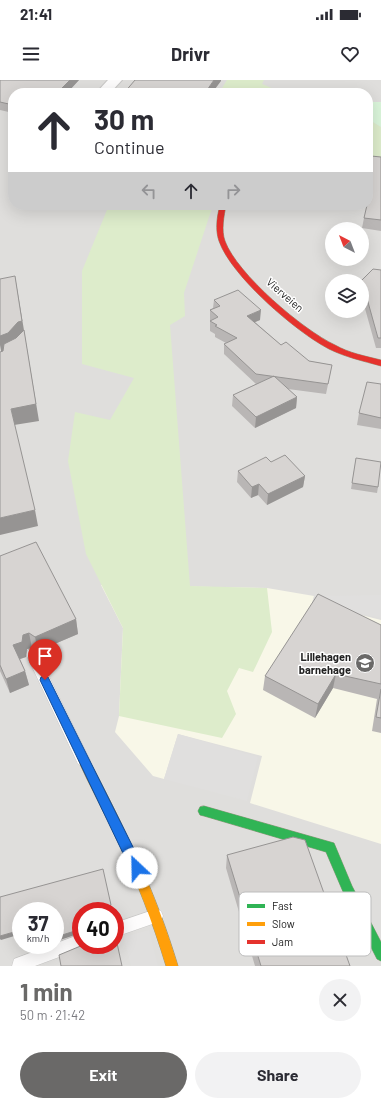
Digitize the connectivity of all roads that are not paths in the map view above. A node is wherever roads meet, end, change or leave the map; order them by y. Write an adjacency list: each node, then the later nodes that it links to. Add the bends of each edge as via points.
1 (115, 80): 2 (street)
2 (108, 88)
3 (222, 210): 4 (street, Vierveien, via 220,224 224,247 246,276 306,330 326,344 354,356)
4 (381, 363)
5 (32, 654): 6 (lane)
6 (83, 760): 9 (street, via 132,856)
7 (204, 811): 8 (street, via 330,847)
8 (349, 892)
9 (157, 916): 10 (lane); 15 (street)
10 (124, 927)
11 (371, 935): 13 (street)
12 (72, 945): 14 (lane)
13 (381, 955)
14 (19, 964)
15 (172, 966)

